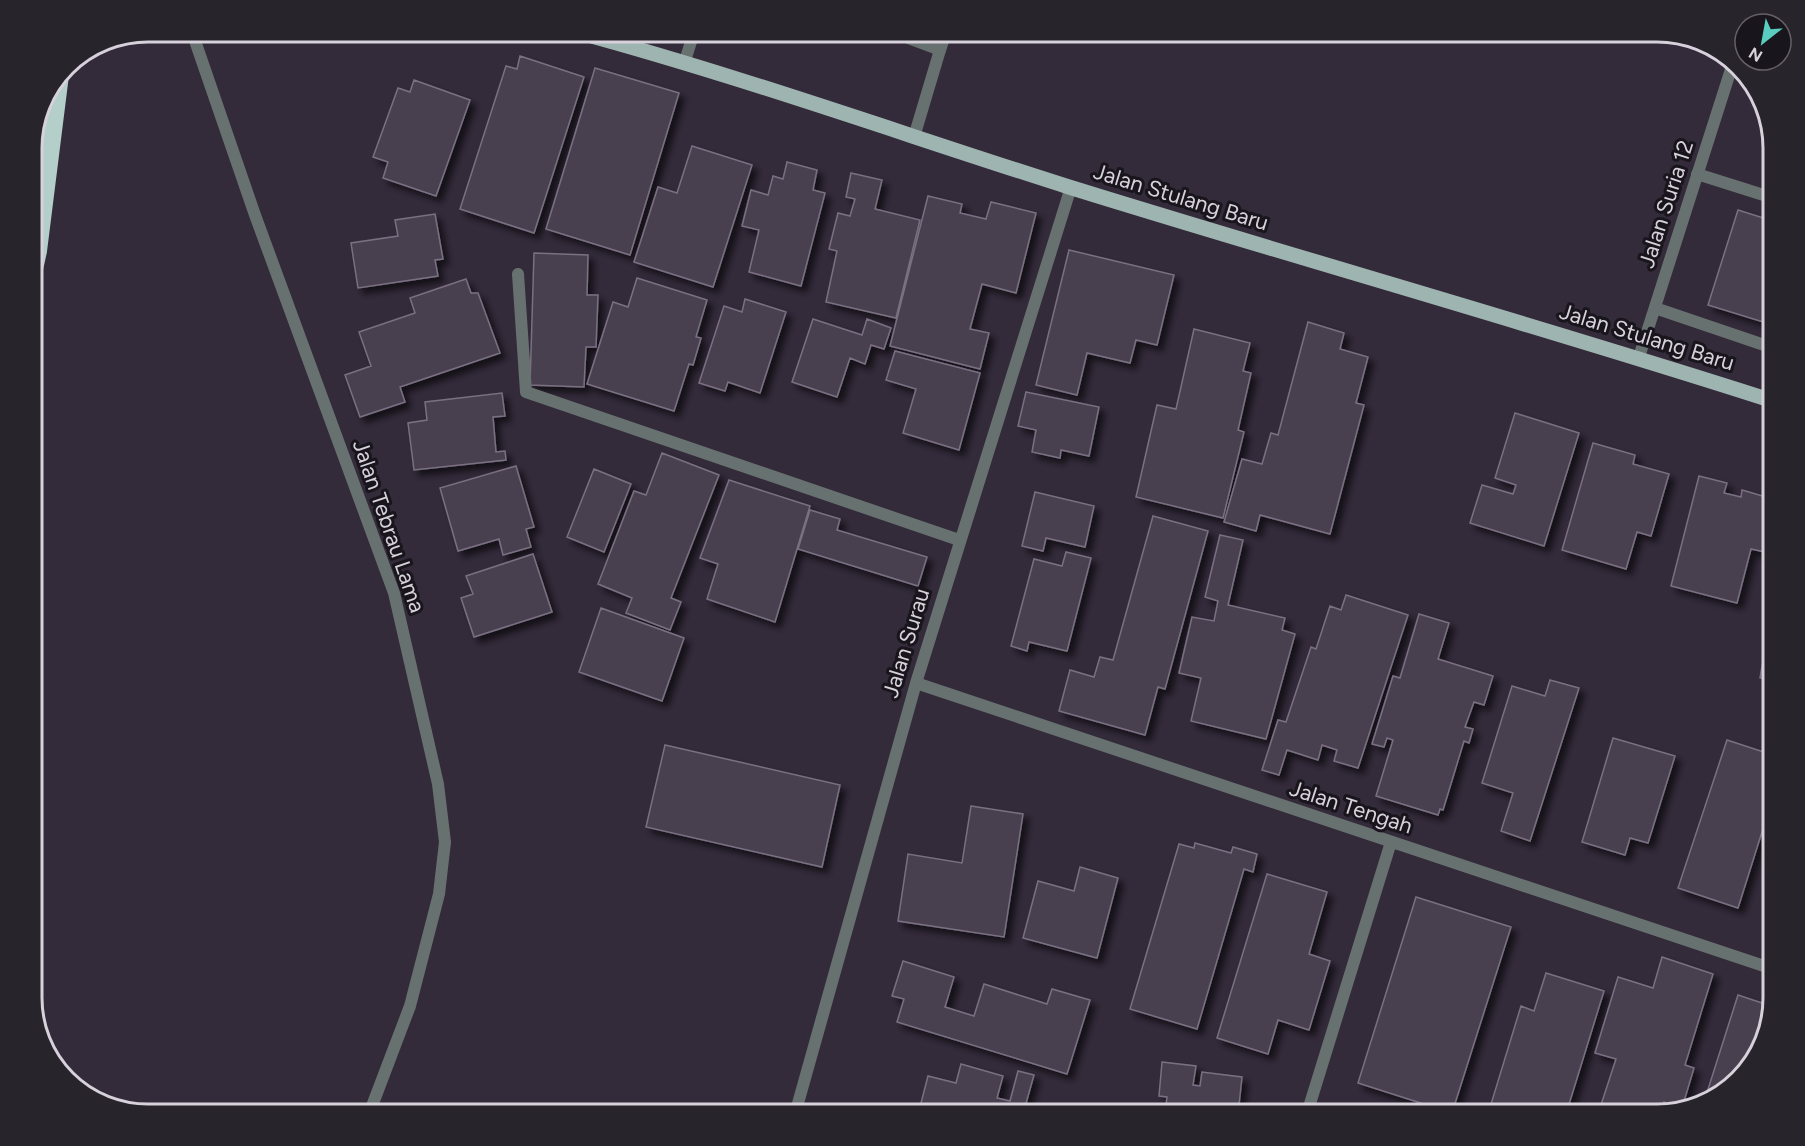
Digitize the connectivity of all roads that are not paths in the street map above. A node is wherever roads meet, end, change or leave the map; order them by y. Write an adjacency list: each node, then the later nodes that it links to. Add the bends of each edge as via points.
1 (195, 42): 24 (street, Jalan Tebrau Lama, via 394,593 438,784 445,842 439,894 410,1006)
2 (615, 42): 7 (main road, Jalan Stulang Baru)
3 (691, 42): 7 (street)
4 (919, 42): 6 (street)
5 (943, 42): 6 (street)
6 (940, 50): 10 (street)
7 (685, 61): 10 (main road, Jalan Stulang Baru)
8 (1730, 71): 11 (street, Jalan Suria 12)
9 (58, 93): 14 (highway)
10 (914, 137): 12 (main road, Jalan Stulang Baru)
11 (1697, 174): 13 (street); 16 (street, Jalan Suria 12)
12 (1071, 187): 18 (main road, Jalan Stulang Baru); 20 (street, Jalan Surau)
13 (1763, 195)
14 (42, 218)
15 (518, 274): 20 (street, via 526,392)
16 (1655, 308): 17 (street); 18 (street, Jalan Suria 12)
17 (1763, 345)
18 (1639, 357): 19 (main road, Jalan Stulang Baru)
19 (1763, 398)
20 (959, 540): 21 (street, Jalan Surau)
21 (916, 683): 22 (street, Jalan Tengah); 25 (street, Jalan Surau)
22 (1391, 842): 23 (street, Jalan Tengah); 26 (street)
23 (1763, 966)
24 (373, 1104)
25 (798, 1104)
26 (1311, 1104)

